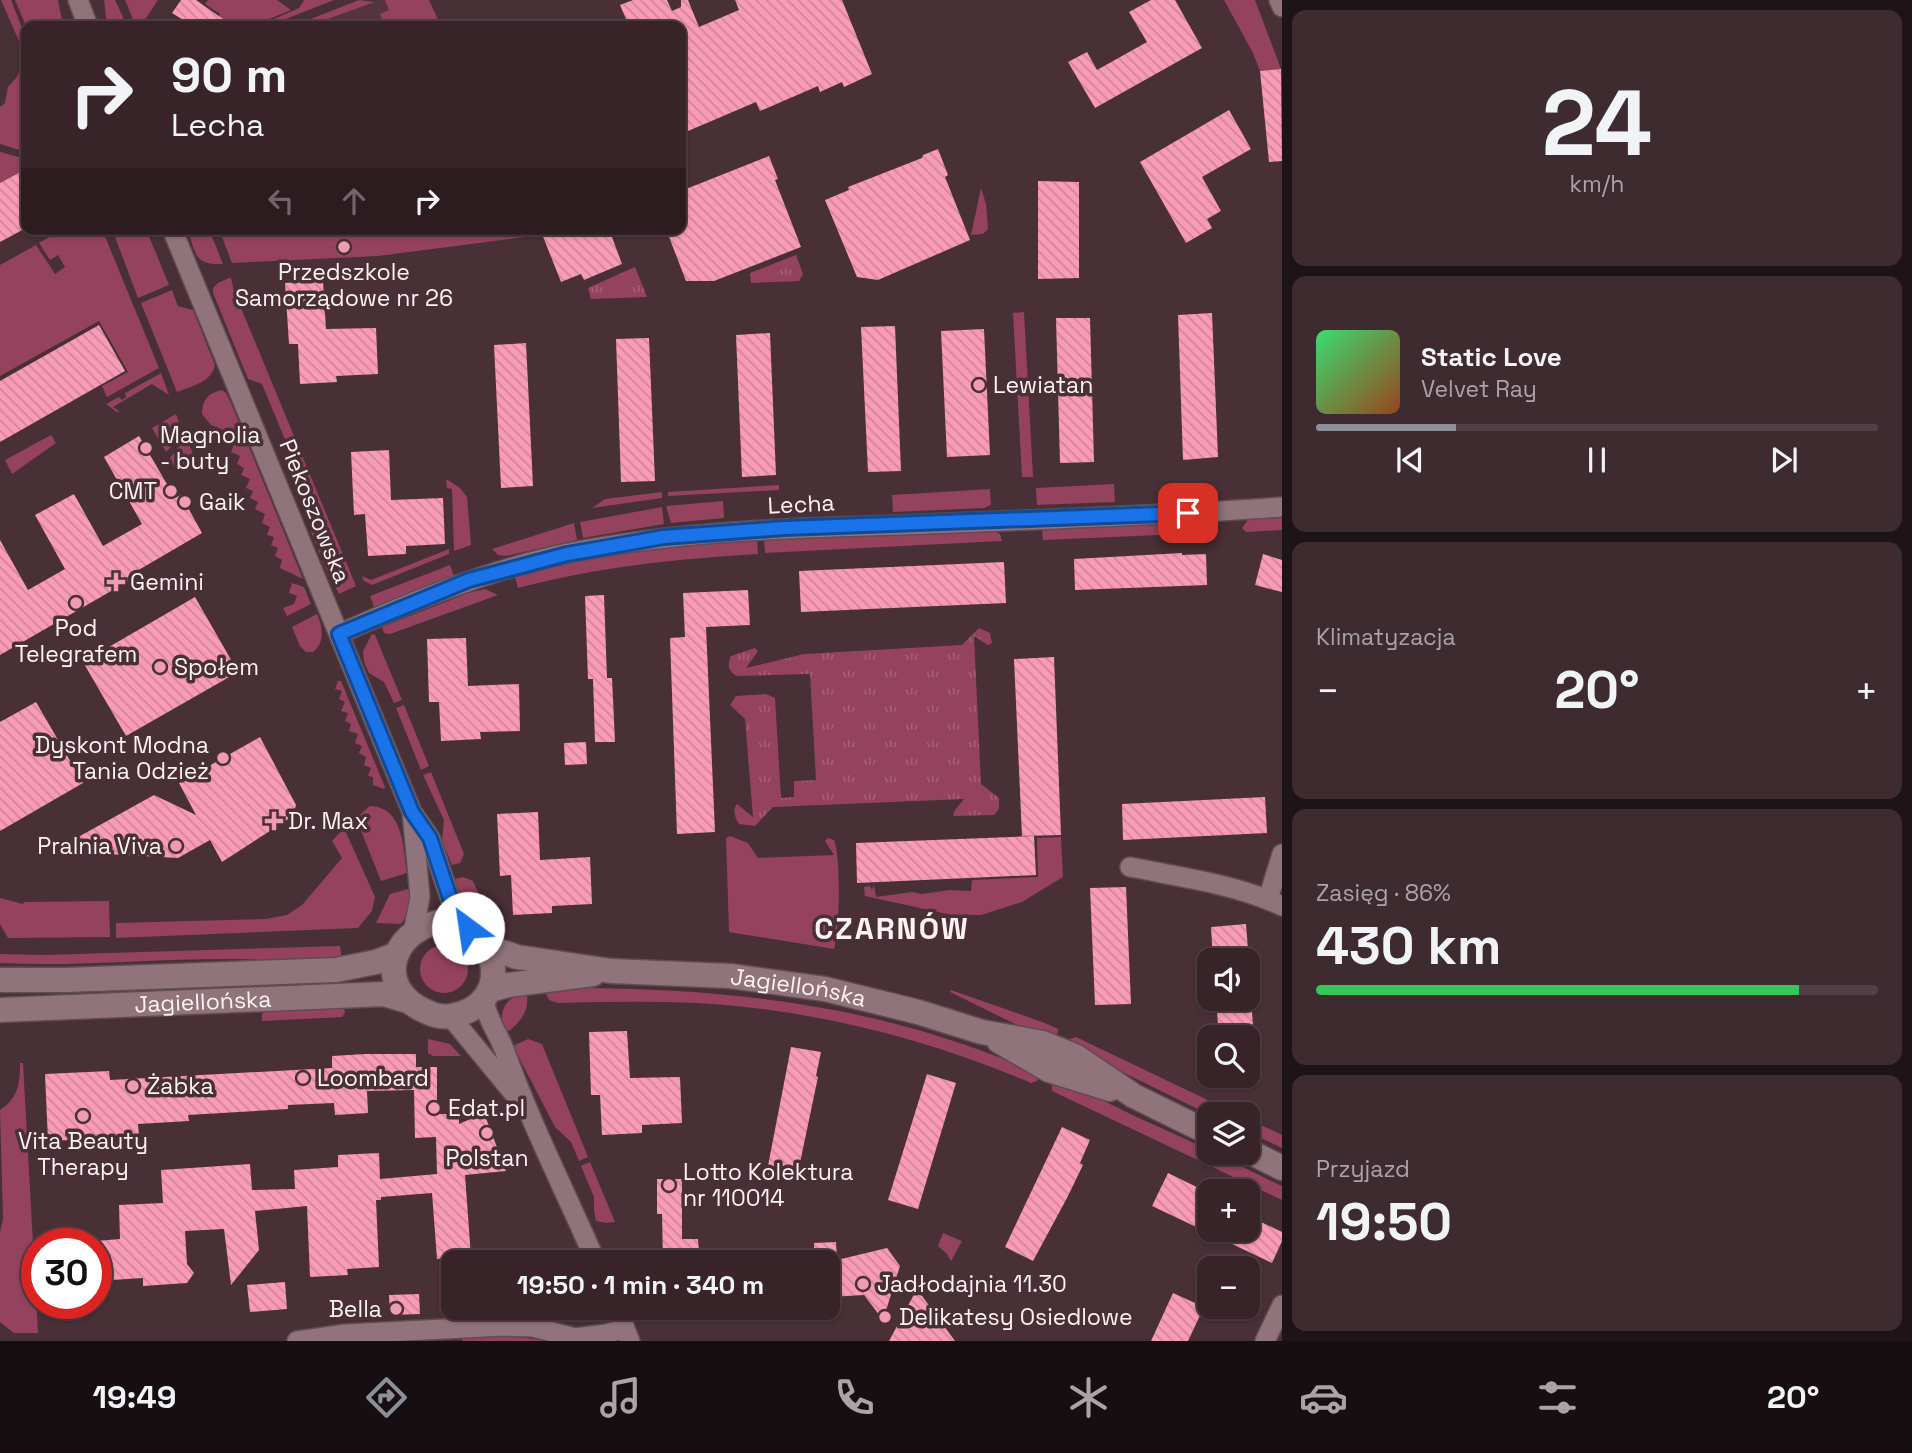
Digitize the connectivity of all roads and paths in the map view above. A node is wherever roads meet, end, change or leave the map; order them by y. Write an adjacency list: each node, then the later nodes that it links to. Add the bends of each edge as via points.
1 (78, 0): 4 (street)
2 (1279, 0): 3 (street)
3 (1282, 7)
4 (86, 21)
5 (174, 235): 7 (street, Piekoszowska)
6 (1282, 507): 7 (street, Lecha, via 664,537 567,554 469,580)
7 (339, 634): 8 (street, Piekoszowska)
8 (412, 812): 12 (street, Piekoszowska, via 430,838 450,898); 13 (street, Piekoszowska, via 420,898)
9 (1282, 854): 11 (street)
10 (1130, 867): 11 (street)
11 (1275, 902)
12 (468, 928): 13 (street, via 439,922); 14 (street)
13 (413, 933): 15 (street)
14 (487, 947): 16 (street, Jagiellońska, via 517,957); 18 (street, via 493,970)
15 (395, 955): 17 (street, Jagiellońska, via 328,971); 19 (street, via 394,977)
16 (611, 971): 18 (street, Jagiellońska, via 508,985); 23 (street, Jagiellońska, via 730,976 825,989 918,1012 982,1032 1049,1070 1134,1096)
17 (0, 980)
18 (487, 995): 21 (street); 22 (street, via 487,1013)
19 (404, 1000): 20 (street, Jagiellońska, via 384,994); 21 (street, via 428,1013)
20 (0, 1010)
21 (450, 1016): 22 (street)
22 (525, 1106): 26 (street)
23 (1197, 1127)
24 (1260, 1157): 25 (street)
25 (1282, 1168)
26 (591, 1250)
27 (1282, 1305): 31 (street)
28 (628, 1335): 29 (street, via 575,1338 523,1326)
29 (420, 1336): 30 (street, via 346,1334)
30 (297, 1341)
31 (1265, 1341)

